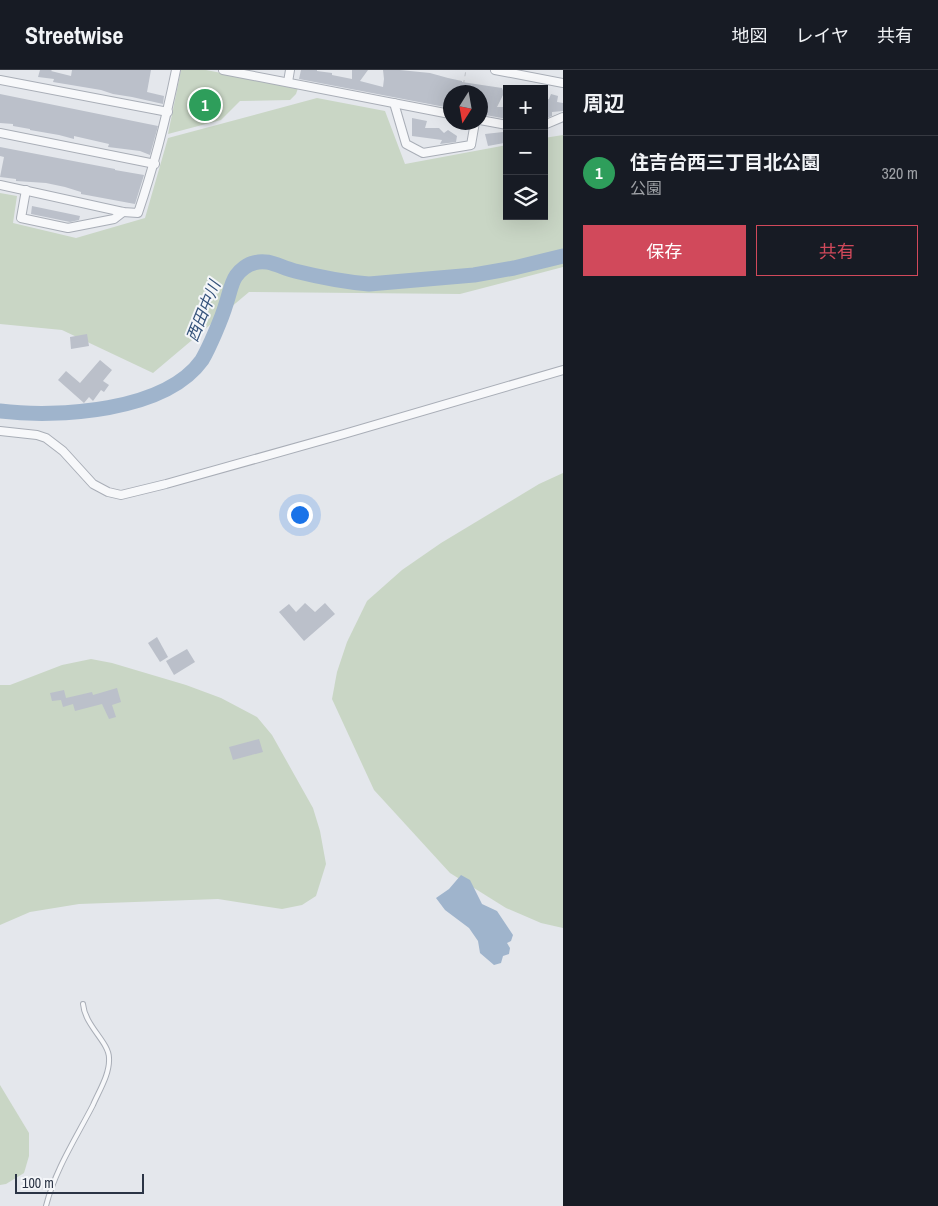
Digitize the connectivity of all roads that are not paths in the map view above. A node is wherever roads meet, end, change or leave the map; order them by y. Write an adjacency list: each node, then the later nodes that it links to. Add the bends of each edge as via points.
1 (176, 70): 9 (street)
2 (223, 70): 6 (street)
3 (290, 70): 6 (street)
4 (495, 70): 7 (street)
5 (0, 80): 9 (street)
6 (288, 82): 8 (street)
7 (563, 83)
8 (394, 103): 10 (street); 15 (street, via 406,144 423,153 471,145)
9 (168, 112): 17 (street)
10 (443, 113)
11 (563, 117): 13 (street)
12 (488, 121): 14 (street)
13 (548, 123)
14 (503, 124)
15 (474, 130)
16 (0, 133): 17 (street)
17 (154, 164): 20 (street, via 138,213)
18 (0, 185): 19 (street)
19 (26, 190): 20 (street); 20 (street, via 21,218 68,228 114,219)
20 (123, 212)
21 (563, 370): 22 (street, via 121,495 93,484 63,451 46,438 37,434)
22 (0, 431)
23 (83, 1004): 24 (lane, via 87,1020 109,1054 108,1067 104,1083 58,1171)
24 (46, 1206)

